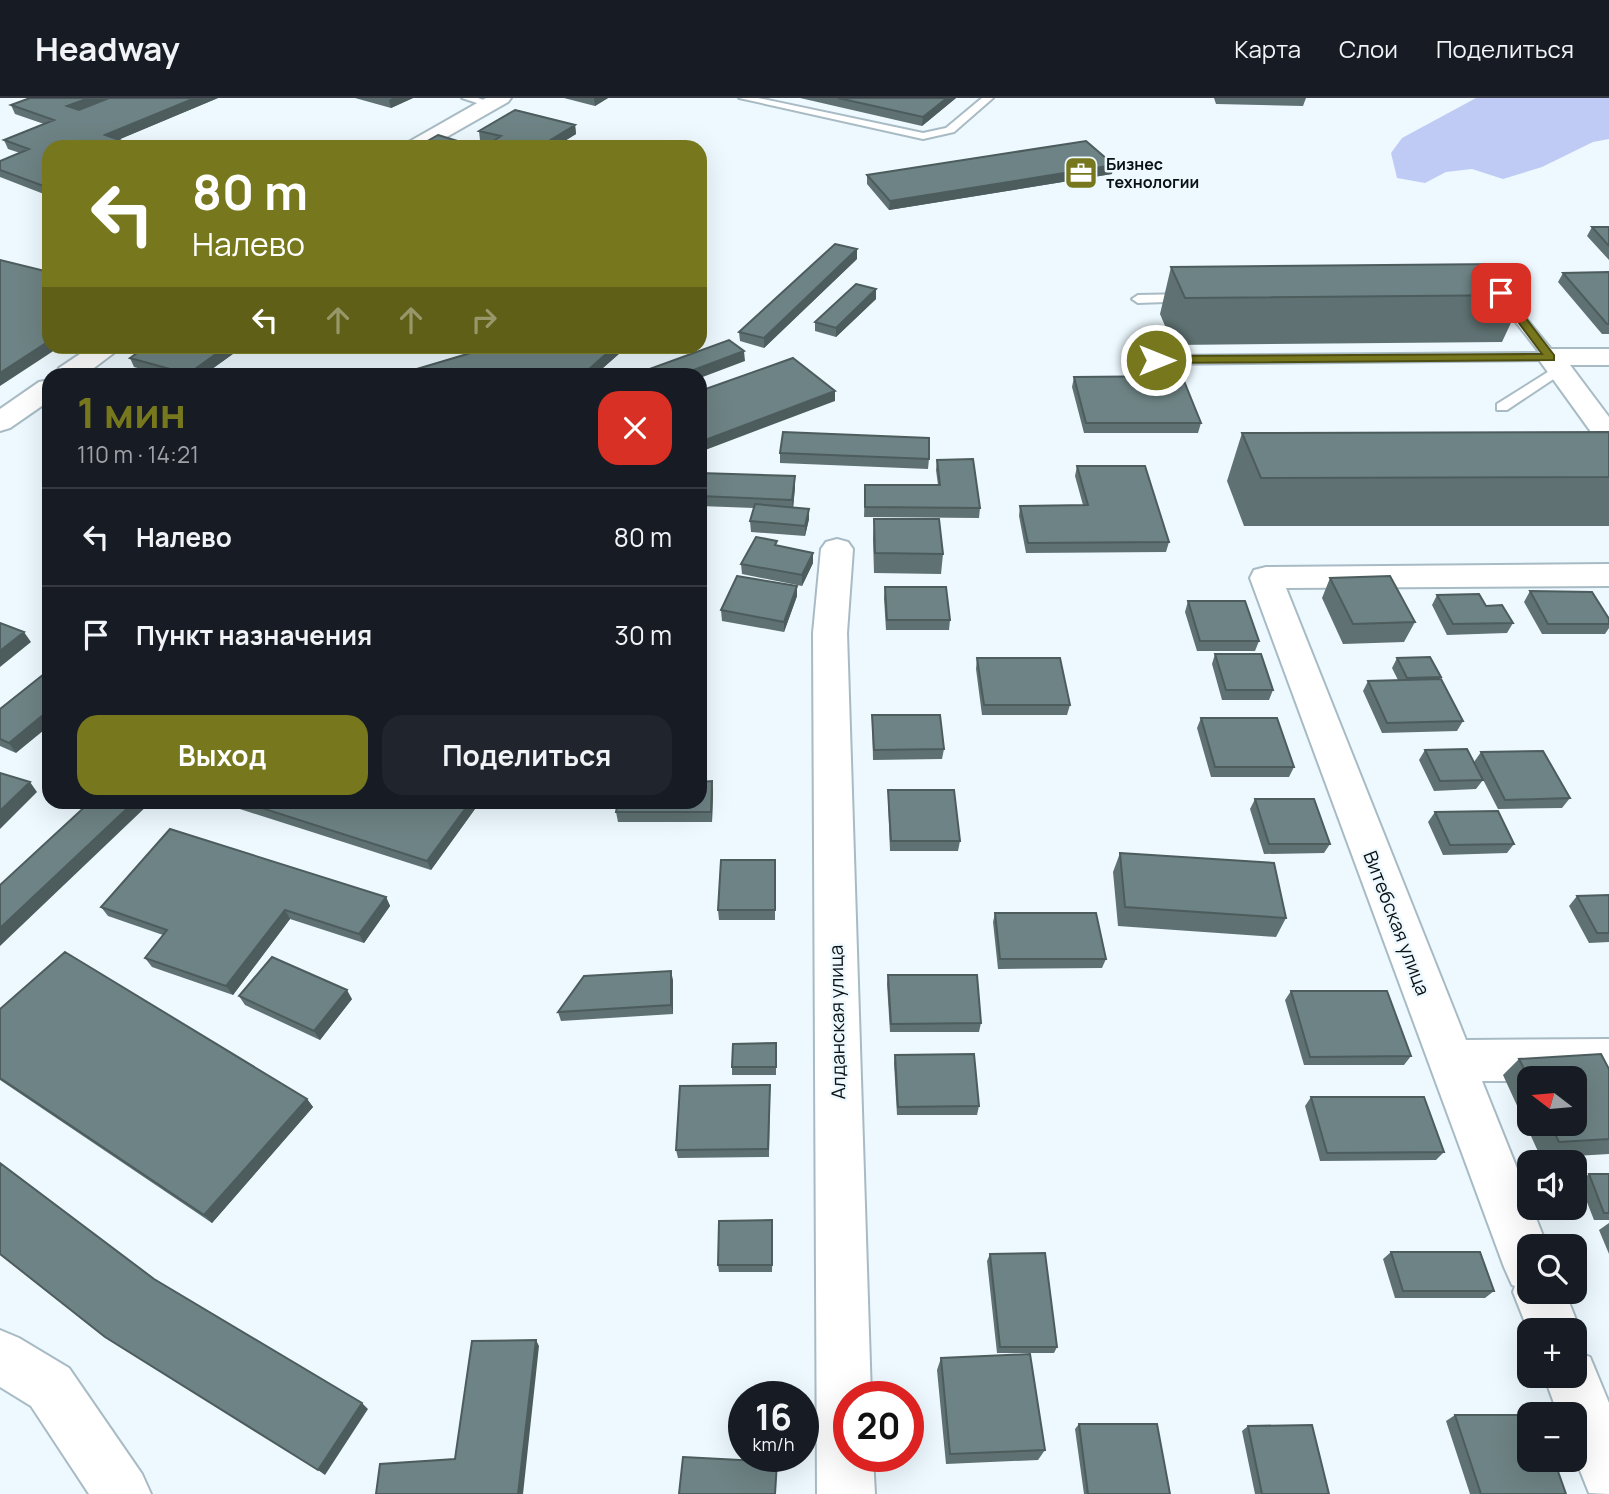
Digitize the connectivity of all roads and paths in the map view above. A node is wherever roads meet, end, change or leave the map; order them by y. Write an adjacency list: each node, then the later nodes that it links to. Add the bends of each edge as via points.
1 (467, 98): 4 (lane)
2 (744, 98): 3 (lane, via 923,136 950,130)
3 (988, 98)
4 (495, 101): 5 (street)
5 (426, 140)
6 (1487, 293): 12 (lane, via 1501,293)
7 (1208, 298): 8 (lane)
8 (1138, 299)
9 (98, 354): 13 (street)
10 (1609, 356): 12 (street)
11 (1156, 360): 12 (lane)
12 (1555, 363): 15 (lane); 17 (street)
13 (78, 368)
14 (42, 393): 16 (street)
15 (1502, 407)
16 (0, 422)
17 (1609, 437)
18 (837, 550): 27 (street, Алданская улица, via 830,633)
19 (1609, 575): 20 (street, Витебская улица, via 1266,578)
20 (1450, 1060): 21 (street); 22 (street, Витебская улица)
21 (1609, 1060)
22 (1517, 1234)
23 (0, 1357): 26 (street, via 50,1387)
24 (1577, 1388): 25 (street)
25 (1609, 1473)
26 (122, 1494)
27 (846, 1494)

